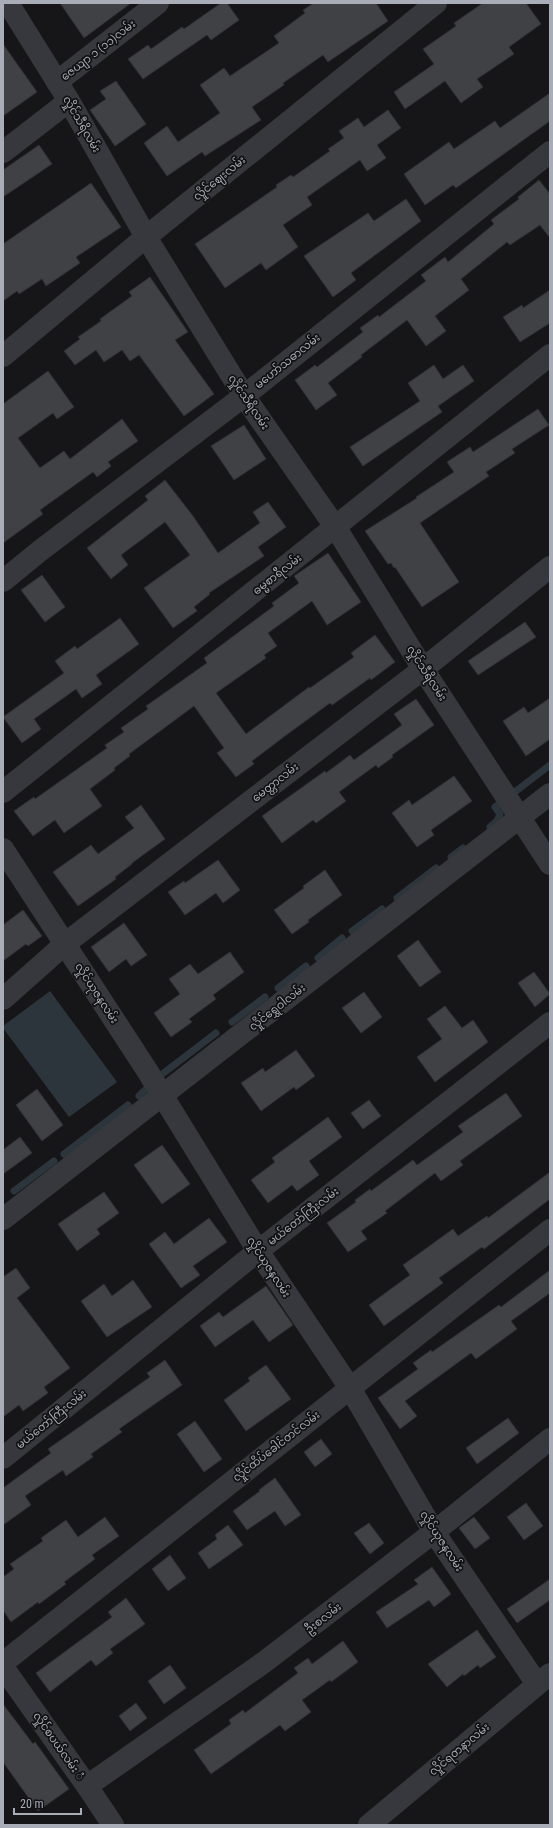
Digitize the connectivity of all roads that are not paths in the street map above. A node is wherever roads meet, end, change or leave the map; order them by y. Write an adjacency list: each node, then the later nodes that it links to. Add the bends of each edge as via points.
1 (8, 3): 4 (street, လှိုင်သီရိလမ်း)
2 (158, 3): 4 (street, ဇေယျာ ၁ (၁၁)လမ်း)
3 (436, 3): 8 (street, လှိုင်ဈေးလမ်း)
4 (57, 82): 5 (street, လှိုင်သီရိလမ်း)
5 (69, 101): 6 (street); 8 (street, လှိုင်သီရိလမ်း)
6 (3, 152)
7 (550, 152): 11 (street, မဟော်သဓာလမ်း)
8 (146, 237): 10 (street, လှိုင်ဈေးလမ်း); 11 (street, လှိုင်သီရိလမ်း)
9 (550, 355): 12 (street, ဓမ္မစာရီလမ်း)
10 (3, 356)
11 (244, 396): 12 (street, လှိုင်သီရိလမ်း); 14 (street, မဟော်သဓာလမ်း)
12 (336, 528): 15 (street, လှိုင်သီရိလမ်း); 16 (street, ဓမ္မစာရီလမ်း)
13 (550, 567): 15 (street, မေတ္တာလမ်း)
14 (3, 581)
15 (423, 669): 18 (street, လှိုင်သီရိလမ်း); 21 (street, မေတ္တာလမ်း)
16 (3, 792)
17 (550, 794): 18 (street, လှိုင်ရွှေဝါလမ်း)
18 (513, 806): 20 (street, လှိုင်သီရိလမ်း); 24 (street, လှိုင်ရွှေဝါလမ်း)
19 (3, 849): 21 (street, လှိုင်ယုဇနလမ်း)
20 (550, 864)
21 (66, 943): 22 (street, မေတ္တာလမ်း); 24 (street, လှိုင်ယုဇနလမ်း)
22 (3, 999)
23 (550, 1023): 27 (street, မယ်တော်ကြီးလမ်း)
24 (162, 1095): 25 (street, လှိုင်ရွှေဝါလမ်း); 27 (street, လှိုင်ယုဇနလမ်း)
25 (3, 1219)
26 (550, 1230): 28 (street, လှိုင်ထိပ်ခေါင်တင်လမ်း)
27 (258, 1251): 28 (street, လှိုင်ယုဇနလမ်း); 30 (street, မယ်တော်ကြီးလမ်း)
28 (350, 1388): 31 (street, လှိုင်ယုဇနလမ်း); 32 (street, လှိုင်ထိပ်ခေါင်တင်လမ်း)
29 (550, 1439): 31 (street, ဦးစလမ်း)
30 (3, 1458)
31 (434, 1532): 34 (street, လှိုင်ယုဇနလမ်း); 35 (street, ဦးစလမ်း, via 264,1663)
32 (3, 1663)
33 (3, 1667): 35 (street, လှိုင်စပယ်လမ်း ံ)
34 (544, 1679): 37 (street, လှိုင်ရတနာလမ်း)
35 (87, 1786): 36 (street, လှိုင်စပယ်လမ်း ံ)
36 (113, 1825)
37 (369, 1825)

